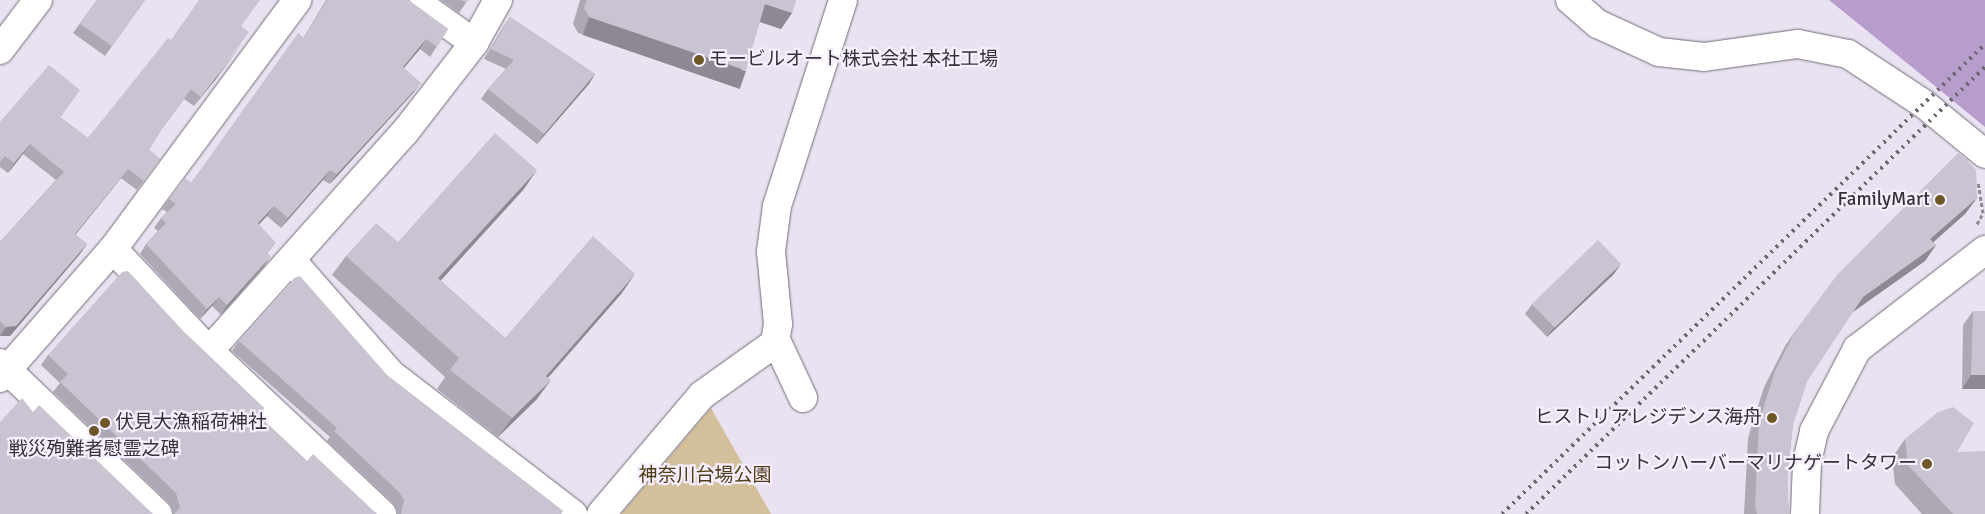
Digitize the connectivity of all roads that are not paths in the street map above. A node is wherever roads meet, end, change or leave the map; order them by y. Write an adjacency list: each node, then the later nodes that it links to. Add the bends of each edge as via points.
1 (38, 0): 8 (main road)
2 (297, 0): 10 (main road)
3 (414, 0): 7 (main road)
4 (498, 0): 7 (main road)
5 (843, 0): 13 (main road, via 778,206 771,251)
6 (1570, 0): 9 (main road, via 1598,24 1643,47 1680,55 1704,57 1798,44 1848,54 1916,99)
7 (474, 43): 12 (main road)
8 (0, 50)
9 (1985, 154)
10 (113, 249): 14 (main road); 15 (main road)
11 (1985, 250): 21 (main road, via 1881,326 1857,349 1838,378 1814,431 1807,462)
12 (292, 261): 14 (main road); 19 (main road, via 391,374)
13 (776, 340): 16 (main road); 20 (main road, via 770,349 745,361 702,395)
14 (209, 351): 18 (main road)
15 (3, 370): 17 (main road)
16 (802, 398)
17 (158, 514)
18 (382, 514)
19 (573, 514)
20 (601, 514)
21 (1805, 514)

